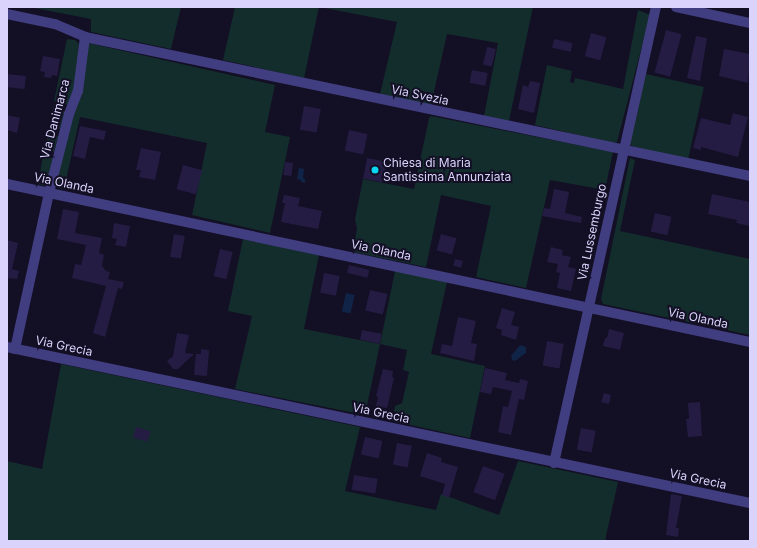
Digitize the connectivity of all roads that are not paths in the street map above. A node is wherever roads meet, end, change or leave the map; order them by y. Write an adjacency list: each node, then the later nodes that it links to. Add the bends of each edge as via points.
1 (656, 7): 6 (street, Via Lussemburgo)
2 (676, 7): 4 (street)
3 (7, 14): 5 (street, Via Svezia, via 55,24)
4 (750, 23)
5 (85, 37): 6 (street, Via Svezia); 9 (street, Via Danimarca, via 78,91 69,114)
6 (623, 151): 7 (street, Via Svezia); 10 (street, Via Lussemburgo)
7 (750, 176)
8 (7, 184): 9 (street, Via Olanda)
9 (49, 193): 10 (street, Via Olanda); 12 (street, Via Danimarca)
10 (590, 307): 11 (street, Via Olanda); 13 (street, Via Lussemburgo)
11 (750, 342)
12 (11, 348): 13 (street, Via Grecia)
13 (554, 463): 14 (street, Via Grecia)
14 (750, 503)

